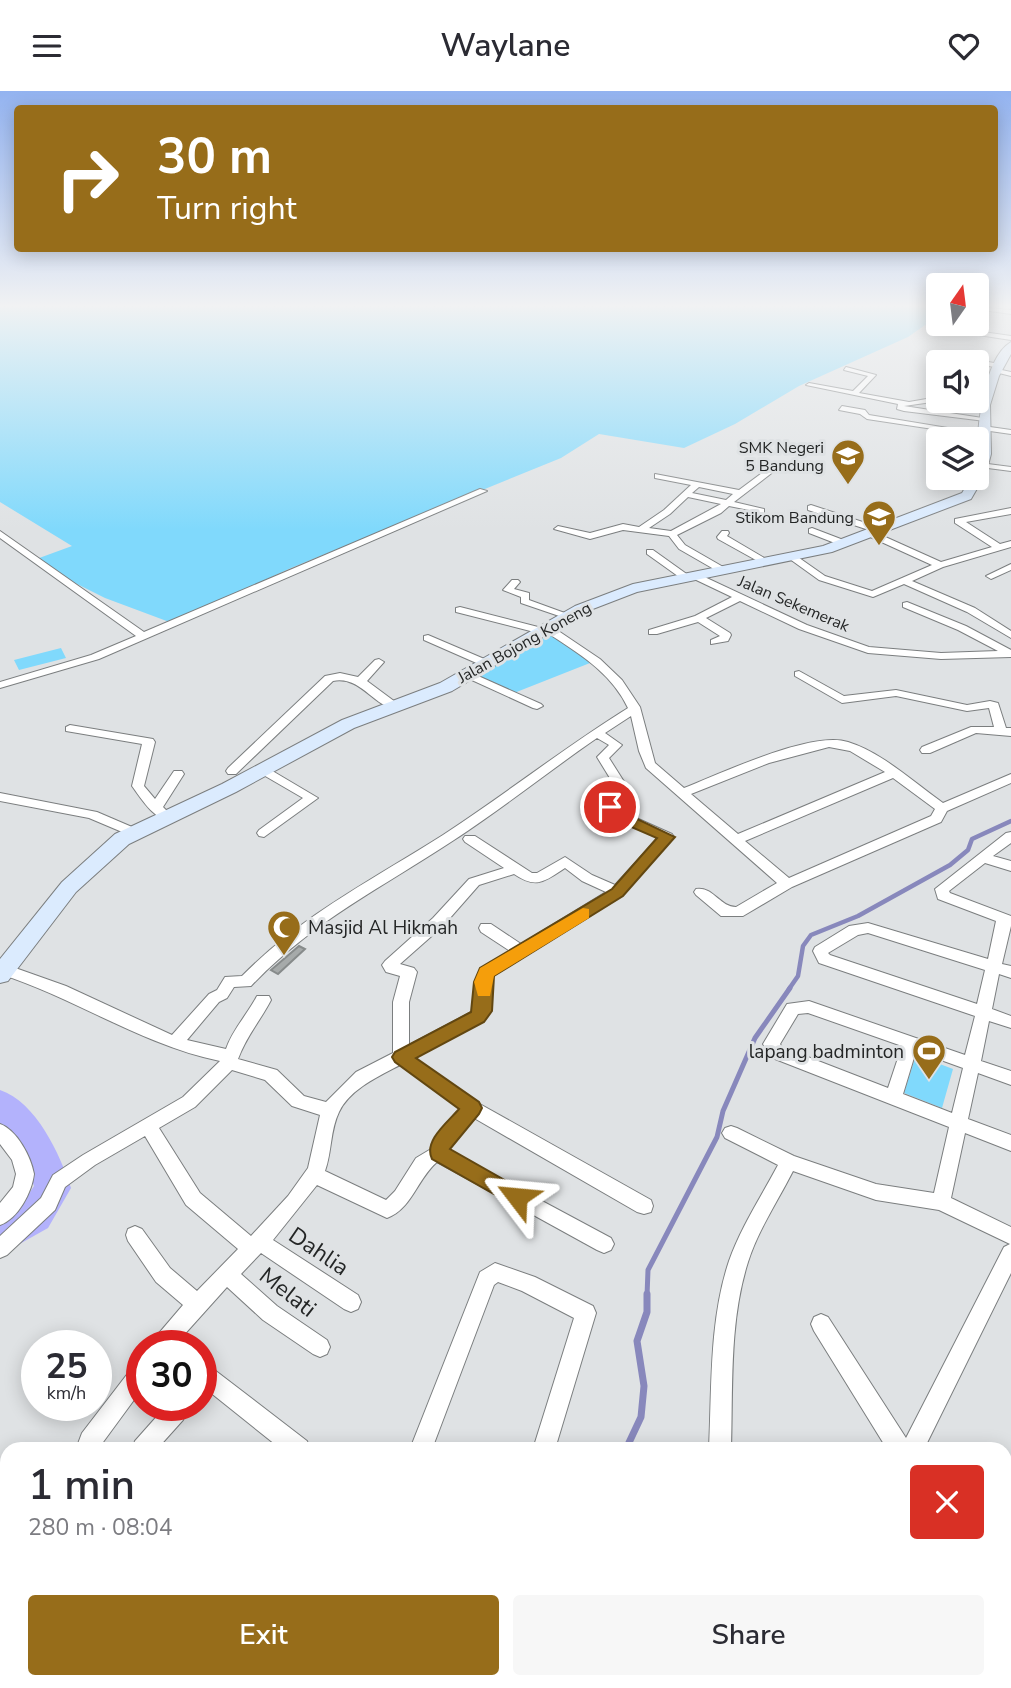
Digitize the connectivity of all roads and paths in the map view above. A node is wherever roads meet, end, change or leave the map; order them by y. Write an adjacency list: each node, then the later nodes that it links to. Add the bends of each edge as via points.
1 (863, 382): 5 (street)
2 (865, 382): 6 (street)
3 (997, 382): 7 (street, Jalan Bojong Koneng)
4 (809, 386): 5 (street)
5 (844, 392): 6 (street)
6 (854, 394): 9 (street)
7 (989, 397)
8 (926, 398): 9 (street, via 915,405)
9 (902, 403): 12 (street, via 901,408)
10 (842, 408): 12 (street, via 867,417)
11 (986, 413): 12 (street, Jalan Bojong Koneng)
12 (988, 427)
13 (989, 427): 14 (street)
14 (1011, 432)
15 (989, 466): 16 (street)
16 (1011, 469)
17 (769, 472): 22 (street)
18 (658, 476): 19 (street)
19 (697, 484): 22 (street); 29 (street)
20 (970, 490): 31 (street, Jalan Bojong Koneng, via 967,496)
21 (483, 491): 57 (street)
22 (740, 493): 24 (street)
23 (691, 495): 24 (street)
24 (728, 503): 26 (street); 34 (street)
25 (811, 508): 31 (street)
26 (761, 511)
27 (1011, 512): 37 (street, via 958,521)
28 (558, 529): 29 (street, via 590,536 618,527)
29 (642, 529): 34 (street)
30 (812, 531): 35 (street)
31 (874, 531): 35 (street, Jalan Bojong Koneng); 41 (street)
32 (725, 533): 40 (street, via 721,537)
33 (0, 534): 57 (street)
34 (672, 534): 43 (street, via 682,547)
35 (843, 543): 39 (street, Jalan Bojong Koneng)
36 (1011, 544): 37 (street)
37 (1000, 548): 41 (street)
38 (650, 552): 44 (street, Jalan Sekemerak)
39 (792, 557): 40 (street, Jalan Bojong Koneng); 48 (street, via 825,579 875,594)
40 (766, 562): 43 (street, Jalan Bojong Koneng)
41 (940, 565): 48 (street)
42 (1007, 569): 45 (street); 46 (street)
43 (722, 570): 44 (street, Jalan Bojong Koneng)
44 (689, 576): 49 (street, Jalan Sekemerak); 52 (street, Jalan Bojong Koneng, via 622,591)
45 (991, 576)
46 (1011, 580)
47 (515, 582): 52 (street, via 508,590 526,595 524,601)
48 (905, 582): 56 (street, via 971,610)
49 (740, 597): 53 (street); 60 (street, Jalan Sekemerak, via 803,627 868,650 941,656)
50 (907, 605): 60 (street)
51 (460, 610): 54 (street)
52 (568, 616): 54 (street, Jalan Bojong Koneng)
53 (699, 618): 55 (street); 59 (street, via 726,635)
54 (544, 630): 62 (street, Jalan Bojong Koneng); 69 (street, via 591,658 621,684)
55 (653, 632)
56 (1011, 635)
57 (143, 636): 66 (street, via 83,661)
58 (428, 638): 62 (street)
59 (715, 642)
60 (1010, 654)
61 (379, 662): 65 (street)
62 (485, 663): 63 (street, Jalan Bojong Koneng)
63 (467, 674): 67 (street, Jalan Bojong Koneng, via 421,698); 68 (street)
64 (799, 674): 72 (street, via 842,700 897,693 967,708 990,703)
65 (360, 681): 67 (street); 75 (street, via 328,678)
66 (0, 685)
67 (394, 706): 74 (street, Jalan Bojong Koneng)
68 (537, 706)
69 (635, 709): 71 (street); 79 (street, via 650,765)
70 (70, 729): 82 (street, via 149,742 138,786)
71 (596, 732): 93 (street, via 616,745 603,757 622,788 610,811 667,837); 103 (street, via 476,819 350,894 278,947 246,982 230,981)
72 (1006, 732): 73 (street, via 975,729)
73 (926, 751)
74 (264, 770): 82 (street, Jalan Bojong Koneng); 84 (street, via 312,798)
75 (232, 771)
76 (178, 774): 82 (street)
77 (891, 774): 79 (street, via 836,743 802,749); 81 (street); 87 (street)
78 (1011, 778): 81 (street)
79 (684, 792): 87 (street)
80 (0, 797): 83 (street, via 92,815)
81 (942, 808): 91 (street, via 936,819)
82 (161, 813): 83 (street, Jalan Bojong Koneng)
83 (134, 833): 98 (street, Jalan Bojong Koneng, via 108,848 76,880)
84 (264, 833)
85 (1011, 836): 88 (street)
86 (470, 839): 90 (street)
87 (736, 840): 91 (street)
88 (986, 859): 89 (street); 94 (street, via 942,890 943,896)
89 (1011, 866)
90 (515, 869): 93 (street, via 529,878 540,878 565,862); 105 (street, via 474,882 390,965 409,972 401,1002)
91 (787, 884): 92 (street, via 732,913)
92 (701, 892)
93 (617, 893): 96 (street)
94 (1008, 921): 97 (street)
95 (486, 928): 96 (street)
96 (519, 950): 105 (street, via 486,972 480,1014)
97 (992, 967): 99 (street); 101 (street); 101 (street, via 868,928 854,930 820,951 824,959)
98 (2, 972): 103 (street, via 41,979)
99 (1011, 972)
100 (263, 1000): 106 (street)
101 (983, 1013): 102 (street); 107 (street)
102 (1011, 1022)
103 (176, 1042): 106 (street)
104 (911, 1043): 107 (street); 109 (street); 109 (street, via 809,1007 793,1008 771,1044 776,1052)
105 (401, 1057): 110 (street); 111 (street, via 362,1077)
106 (229, 1059): 111 (street, via 252,1072 273,1076 304,1105); 113 (street, via 189,1102)
107 (971, 1063): 108 (street); 112 (street)
108 (1011, 1078)
109 (893, 1097): 112 (street)
110 (472, 1108): 117 (street, via 439,1147); 121 (street)
111 (330, 1110): 119 (street)
112 (958, 1121): 116 (street); 120 (street)
113 (148, 1126): 126 (street, Dahlia, via 194,1199); 127 (street, via 60,1181 41,1212)
114 (0, 1131): 122 (street, via 27,1174)
115 (731, 1133): 118 (street)
116 (1011, 1143)
117 (439, 1153): 119 (street, via 418,1169 395,1206 387,1210); 125 (street)
118 (789, 1162): 120 (street, via 876,1192); 143 (street, via 744,1247 733,1278 726,1315)
119 (314, 1175): 126 (street, via 281,1221)
120 (941, 1202): 124 (street)
121 (643, 1206)
122 (0, 1217)
123 (135, 1235): 131 (street, via 163,1275)
124 (1011, 1236)
125 (604, 1244)
126 (255, 1245): 129 (street); 130 (street, Dahlia)
127 (0, 1249)
128 (1011, 1253): 145 (street)
129 (228, 1275): 131 (street); 134 (street, Melati, via 270,1313)
130 (351, 1302)
131 (198, 1305): 133 (street)
132 (821, 1324): 144 (street)
133 (177, 1330)
134 (320, 1347)
135 (217, 1385): 140 (street)
136 (126, 1392): 138 (street)
137 (167, 1421): 139 (street)
138 (90, 1442)
139 (149, 1442)
140 (290, 1442)
141 (424, 1442): 142 (street, via 492,1273 528,1284 586,1313)
142 (546, 1442)
143 (720, 1442)
144 (896, 1442)
145 (916, 1442)

